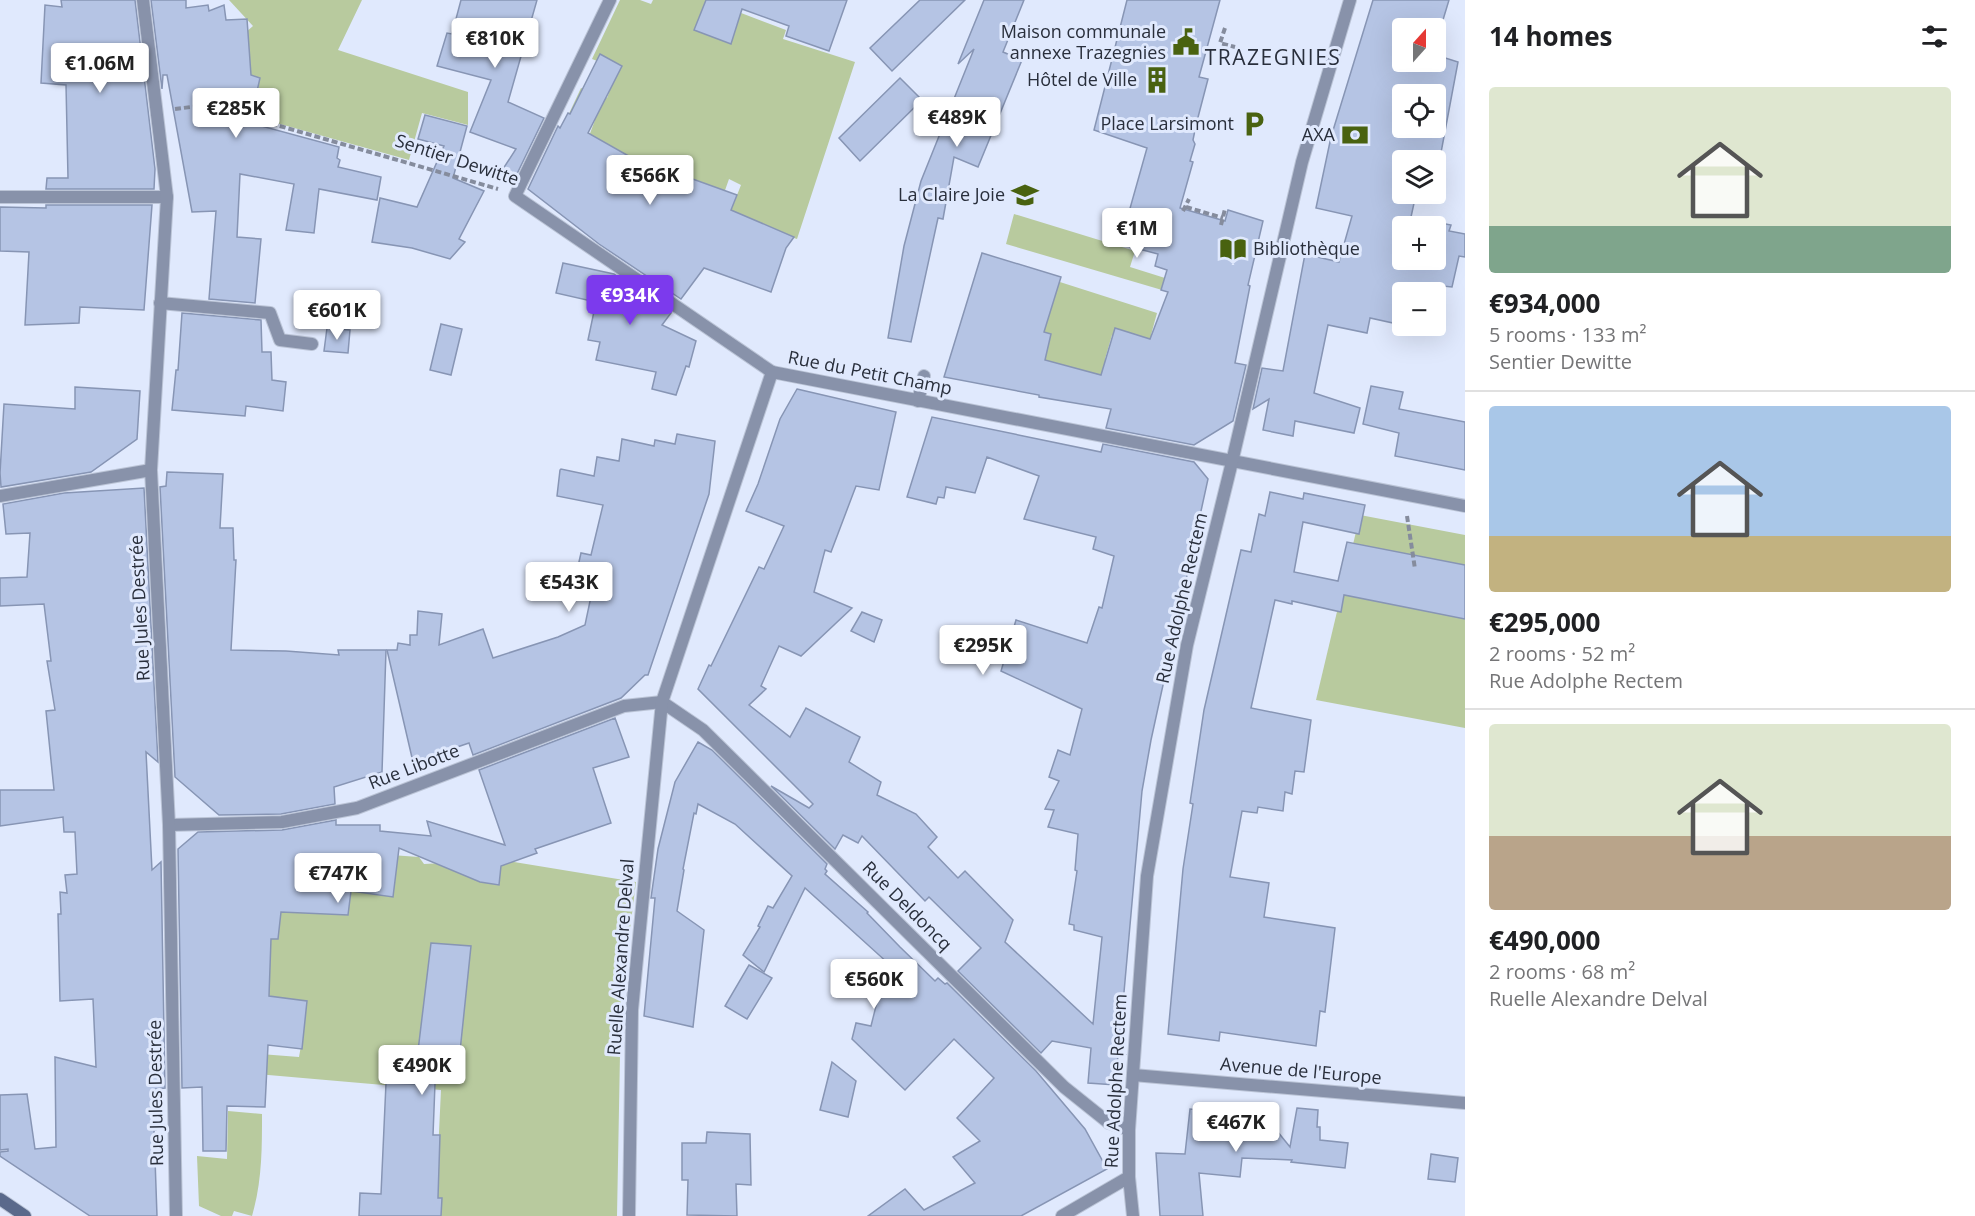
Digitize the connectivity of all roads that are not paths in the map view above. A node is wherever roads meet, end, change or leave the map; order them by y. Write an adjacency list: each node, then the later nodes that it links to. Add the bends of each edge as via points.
1 (143, 0): 5 (street, Rue Jules Destrée)
2 (610, 0): 8 (street, Sentier Dewitte, via 515,196)
3 (1350, 0): 11 (street, Rue Adolphe Rectem, via 1302,162)
4 (0, 197): 5 (street)
5 (167, 197): 6 (street, Rue Jules Destrée)
6 (160, 303): 7 (street, via 270,313 280,340); 12 (street, Rue Jules Destrée)
7 (312, 344)
8 (772, 372): 10 (street, Rue du Petit Champ); 15 (street, Rue du Petit Champ)
9 (924, 376): 10 (street)
10 (918, 400): 11 (street, Rue du Petit Champ)
11 (1232, 462): 14 (street, Rue du Petit Champ); 17 (street, Rue Adolphe Rectem, via 1187,645 1147,876)
12 (151, 470): 13 (street); 16 (street, Rue Jules Destrée)
13 (0, 496)
14 (1465, 506)
15 (662, 702): 16 (street, Rue Libotte, via 624,706 357,808 282,822); 19 (street, Rue Deldoncq, via 703,729 1064,1087 1109,1123); 24 (street, Ruelle Alexandre Delval, via 632,1010)
16 (169, 825): 23 (street, Rue Jules Destrée)
17 (1133, 1075): 18 (street, Avenue de l'Europe); 19 (street, Rue Adolphe Rectem)
18 (1465, 1103)
19 (1129, 1130): 20 (street, Rue Adolphe Rectem)
20 (1129, 1177): 25 (street); 26 (street, Rue Adolphe Rectem)
21 (0, 1199): 22 (main road)
22 (25, 1216)
23 (176, 1216)
24 (629, 1216)
25 (1062, 1216)
26 (1133, 1216)

